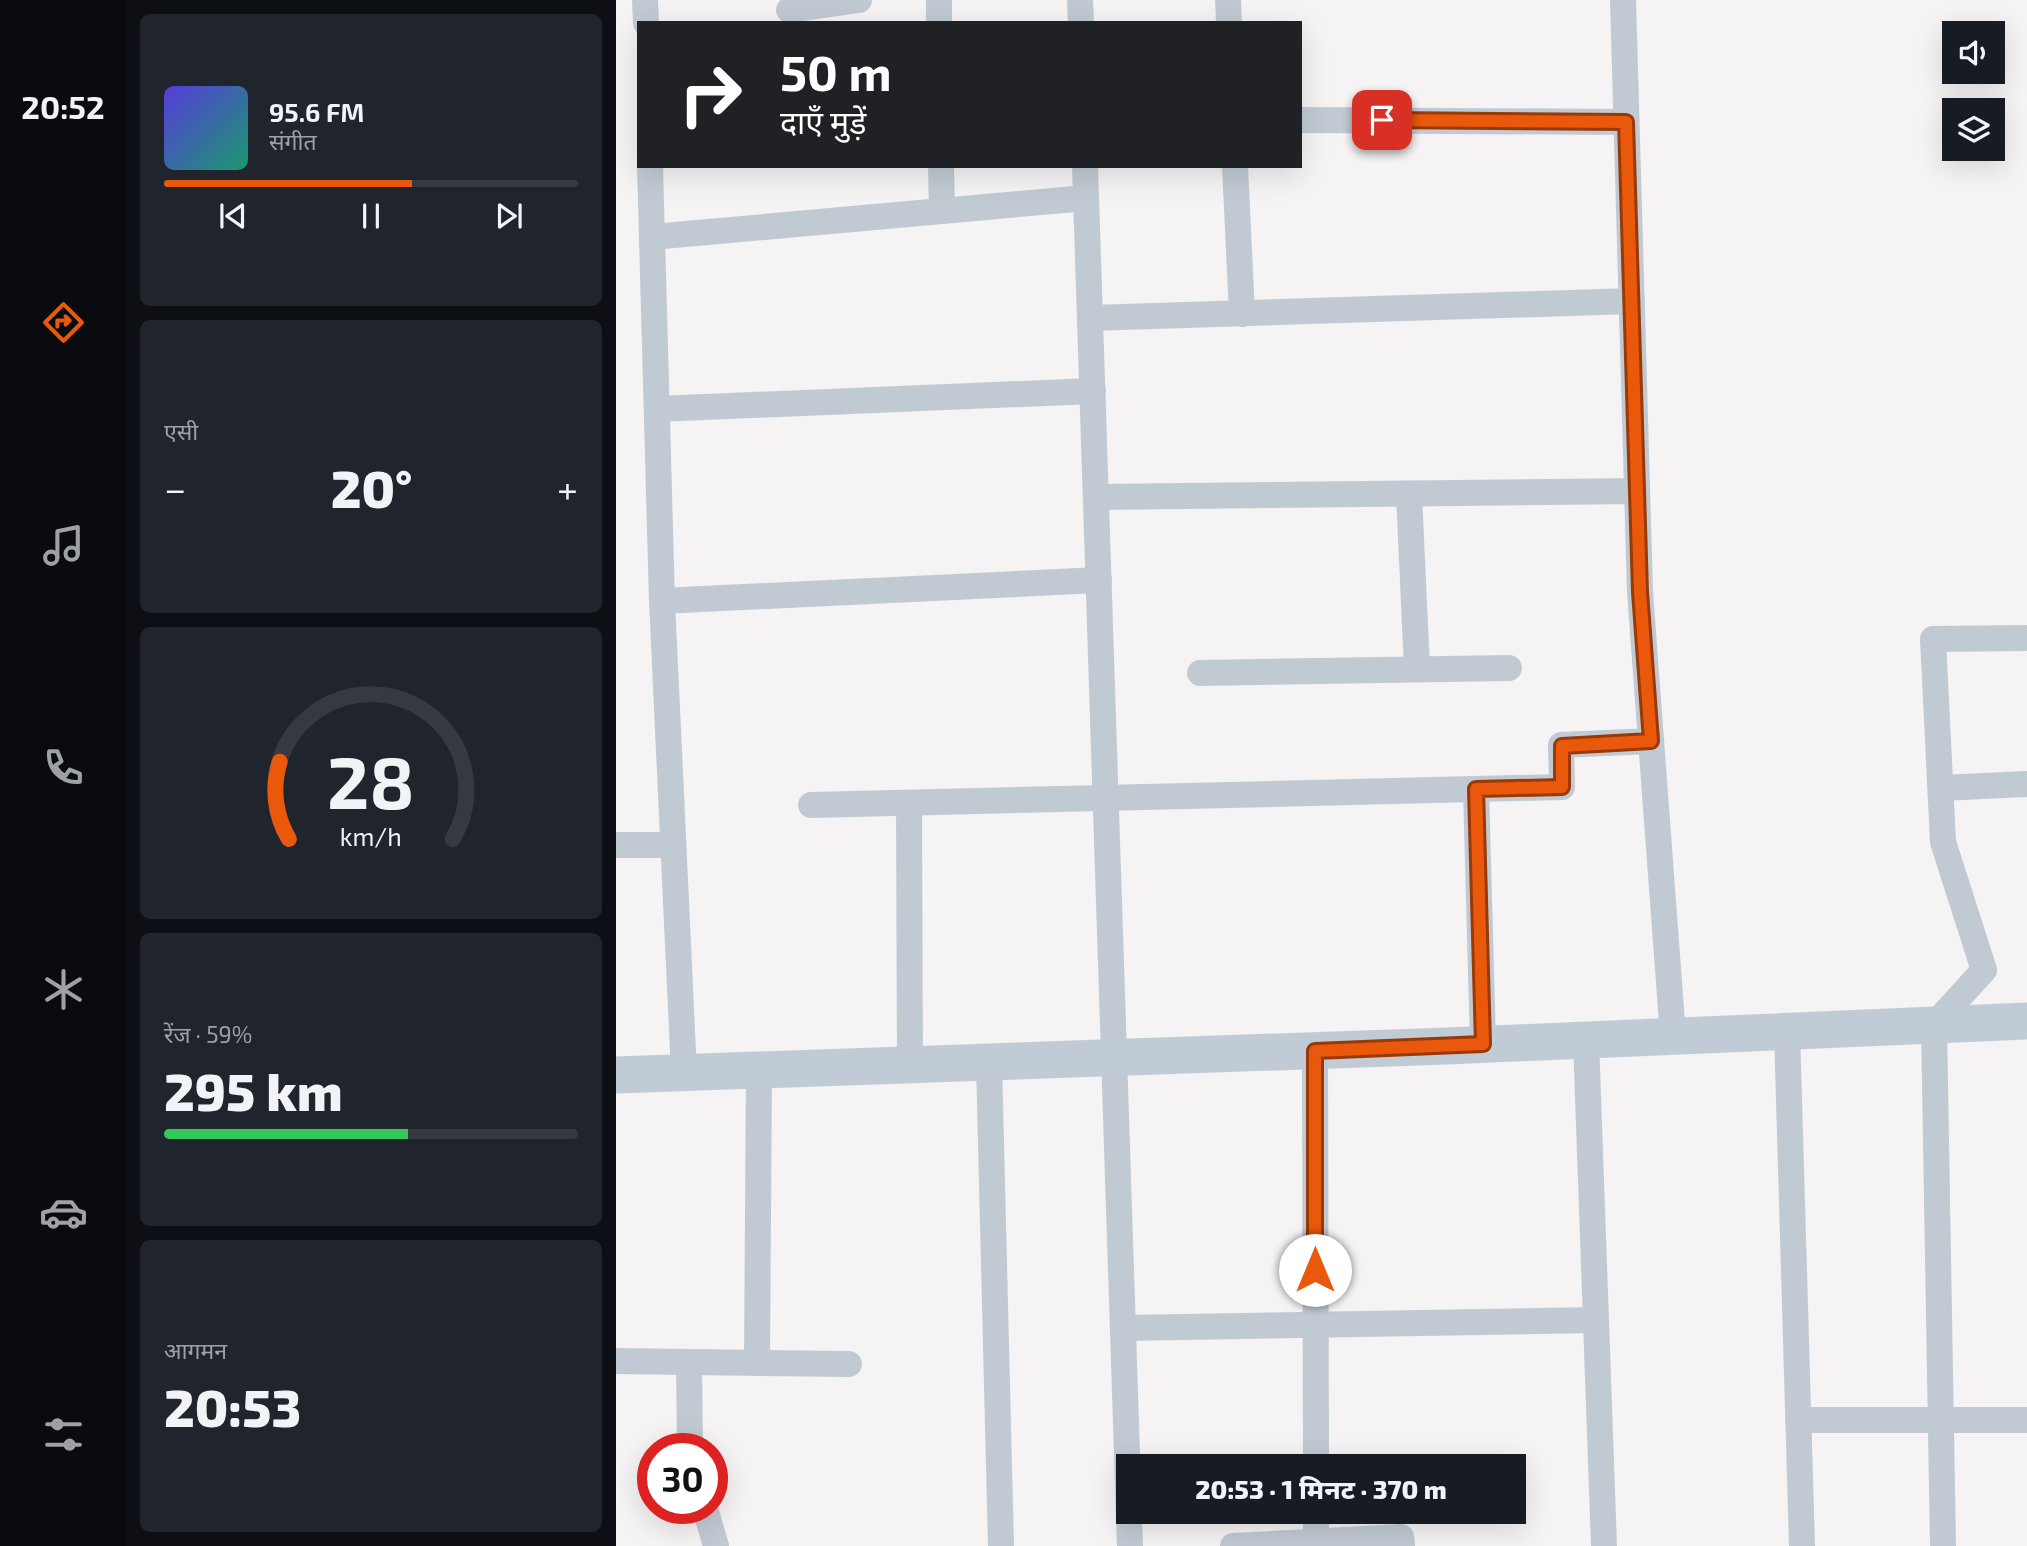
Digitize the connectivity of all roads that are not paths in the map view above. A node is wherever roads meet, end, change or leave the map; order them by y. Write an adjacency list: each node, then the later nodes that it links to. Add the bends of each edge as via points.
1 (645, 0): 8 (street)
2 (859, 0): 7 (street)
3 (939, 0): 9 (street)
4 (1080, 0): 10 (street)
5 (1228, 0): 11 (street)
6 (1623, 0): 13 (street)
7 (789, 10)
8 (646, 21)
9 (939, 21)
10 (1081, 21)
11 (1229, 21)
12 (1302, 120): 13 (street)
13 (1626, 122): 21 (street)
14 (650, 168): 20 (street)
15 (941, 168): 19 (street)
16 (1085, 168): 18 (street)
17 (1235, 168): 22 (street)
18 (1086, 198): 19 (street); 23 (street)
19 (942, 211): 20 (street)
20 (652, 237): 25 (street)
21 (1632, 301): 22 (street); 26 (street)
22 (1242, 314): 23 (street)
23 (1090, 318): 24 (street)
24 (1093, 391): 25 (street); 28 (street)
25 (657, 409): 30 (street)
26 (1637, 491): 27 (street); 35 (street)
27 (1409, 494): 28 (street); 33 (street)
28 (1097, 497): 29 (street)
29 (1099, 580): 30 (street); 39 (street)
30 (662, 601): 43 (street)
31 (2027, 638): 37 (street, via 1933,639)
32 (1508, 668): 33 (street)
33 (1417, 669): 34 (street)
34 (1200, 673)
35 (1651, 741): 38 (street, via 1562,746 1562,787); 47 (street)
36 (2027, 784): 37 (street)
37 (1941, 788): 45 (street, via 1943,842 1984,970)
38 (1476, 789): 39 (street); 49 (street)
39 (1106, 798): 40 (street); 51 (street)
40 (909, 803): 41 (street); 53 (street)
41 (811, 806)
42 (616, 845): 43 (street)
43 (673, 845): 55 (street)
44 (2027, 1021): 45 (street)
45 (1934, 1025): 46 (street); 66 (street)
46 (1787, 1031): 47 (street); 64 (street)
47 (1673, 1036): 48 (street)
48 (1586, 1040): 49 (street); 57 (street)
49 (1483, 1044): 50 (street)
50 (1315, 1051): 51 (street); 58 (street)
51 (1115, 1058): 52 (street); 59 (street)
52 (989, 1062): 53 (street); 73 (street)
53 (910, 1065): 54 (street)
54 (759, 1070): 55 (street); 62 (street)
55 (684, 1073): 56 (street)
56 (616, 1075)
57 (1594, 1320): 58 (street); 77 (street)
58 (1315, 1325): 59 (street); 68 (street)
59 (1123, 1328): 74 (street)
60 (616, 1362): 61 (street)
61 (690, 1362): 62 (street); 67 (street)
62 (757, 1363): 63 (street)
63 (849, 1364)
64 (1798, 1420): 66 (street); 78 (street)
65 (2027, 1420): 66 (street)
66 (1941, 1421): 79 (street)
67 (690, 1433)
68 (1316, 1454)
69 (710, 1524): 72 (street)
70 (1316, 1524): 71 (street)
71 (1316, 1542): 75 (street); 76 (street, via 1401,1537)
72 (716, 1546)
73 (1001, 1546)
74 (1130, 1546)
75 (1233, 1546)
76 (1402, 1546)
77 (1604, 1546)
78 (1802, 1546)
79 (1943, 1546)

